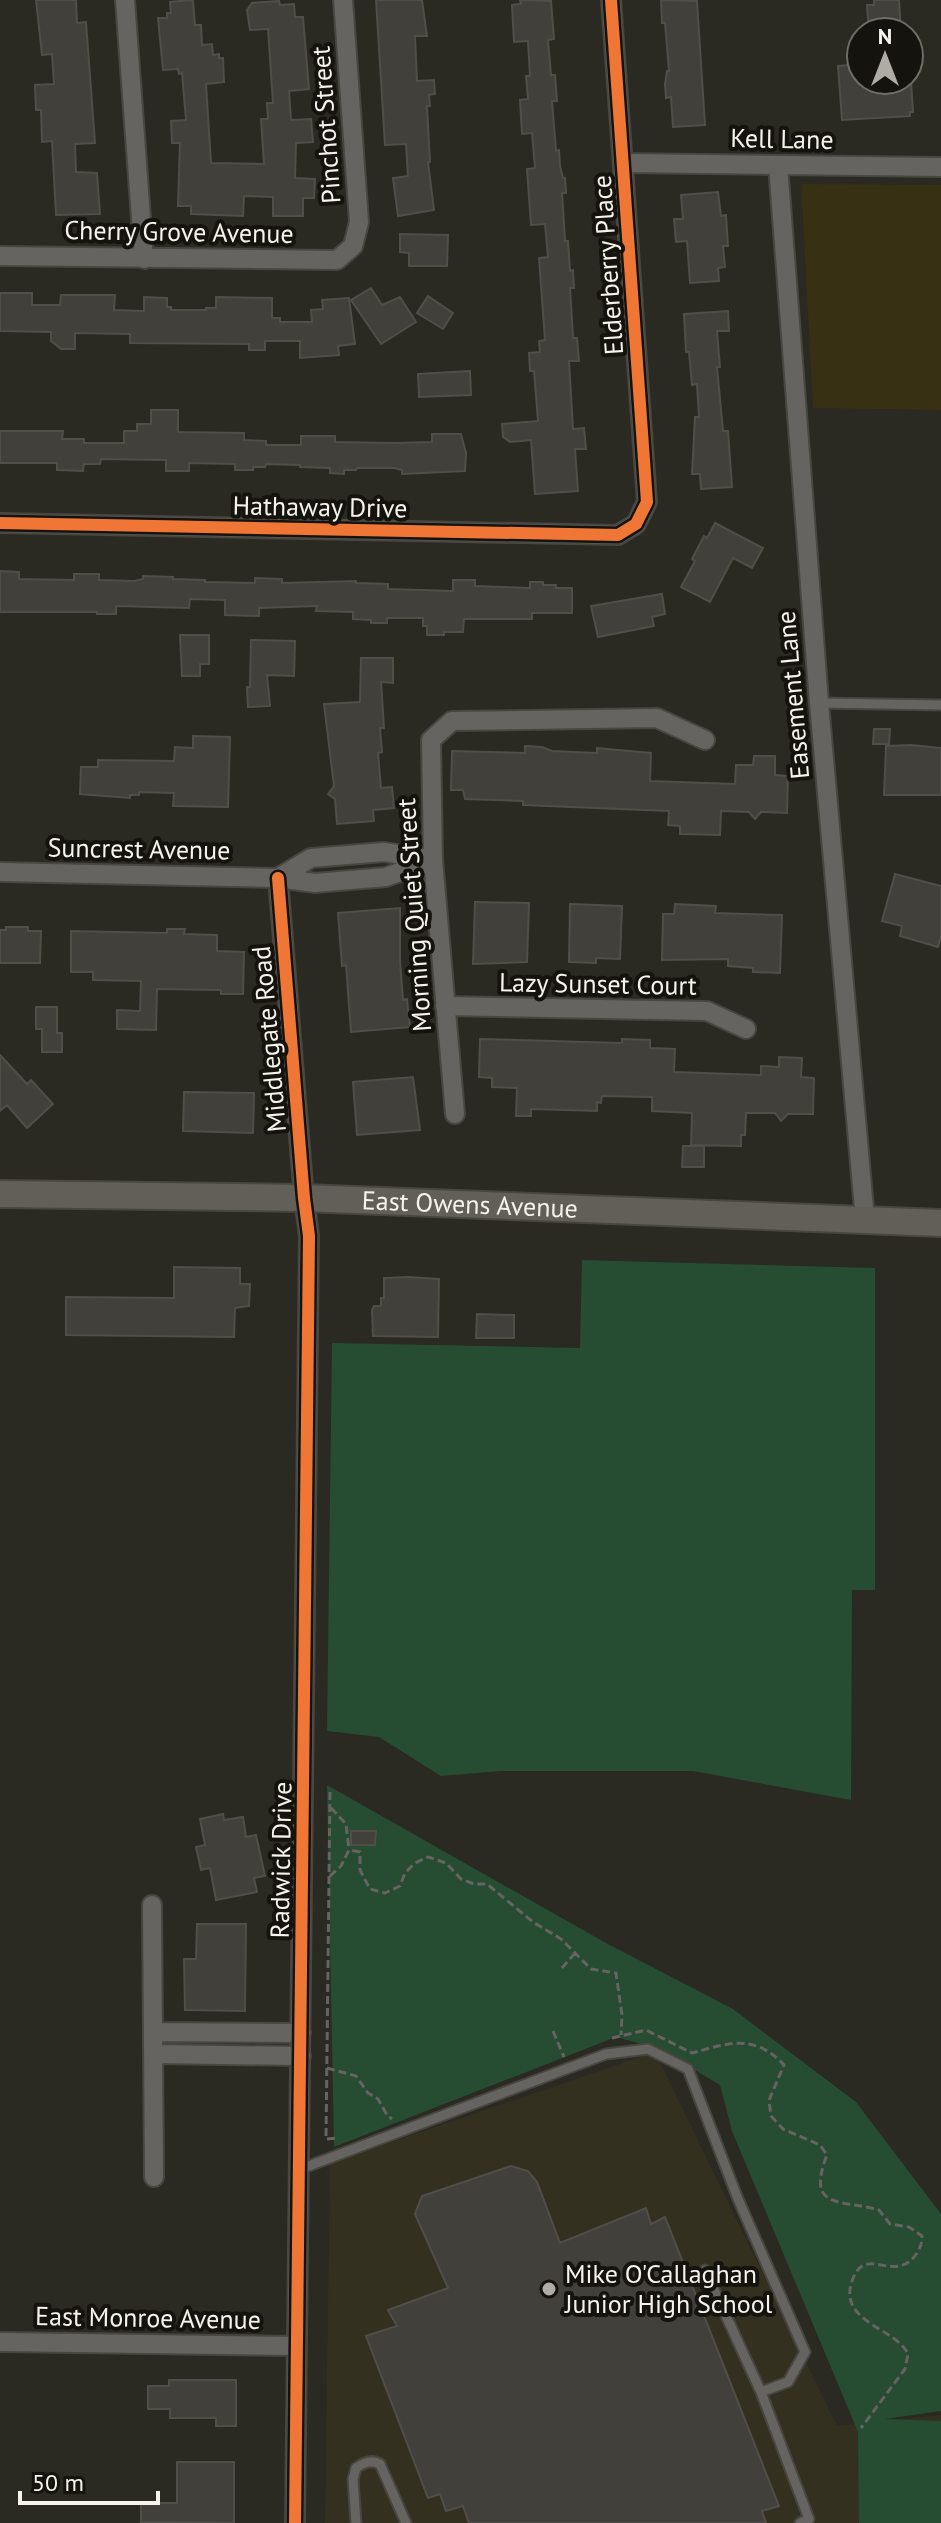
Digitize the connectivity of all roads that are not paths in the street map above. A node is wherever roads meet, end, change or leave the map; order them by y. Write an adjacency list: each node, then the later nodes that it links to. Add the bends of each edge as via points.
1 (125, 0): 9 (street)
2 (343, 0): 7 (street, Pinchot Street, via 359,222)
3 (611, 0): 4 (street, Elderberry Place)
4 (623, 163): 5 (street, Kell Lane); 11 (street, Elderberry Place, via 647,502)
5 (778, 165): 6 (street, Kell Lane); 12 (street, Easement Lane)
6 (941, 167)
7 (353, 246): 9 (street, Cherry Grove Avenue, via 337,260)
8 (0, 256): 9 (street, Cherry Grove Avenue)
9 (144, 259)
10 (0, 523): 11 (street, Hathaway Drive, via 618,535)
11 (636, 524)
12 (819, 703): 13 (lane); 25 (street, Easement Lane)
13 (941, 705)
14 (705, 740): 16 (street, Morning Quiet Street, via 657,718 452,721 431,740)
15 (364, 853): 16 (street); 18 (street, via 311,858); 19 (lane)
16 (433, 860): 19 (street, Suncrest Avenue, via 386,877); 20 (street, Morning Quiet Street)
17 (0, 872): 18 (street, Suncrest Avenue)
18 (278, 878): 19 (street, Suncrest Avenue, via 315,883); 24 (street, Middlegate Road)
19 (366, 878)
20 (445, 1006): 21 (street, Lazy Sunset Court, via 707,1011); 22 (street, Morning Quiet Street)
21 (746, 1029)
22 (455, 1114)
23 (0, 1194): 24 (street, East Owens Avenue)
24 (304, 1198): 25 (street, East Owens Avenue); 29 (street, Radwick Drive, via 309,1236)
25 (865, 1220): 26 (street, East Owens Avenue)
26 (941, 1223)
27 (152, 1905): 28 (street)
28 (154, 2032): 29 (street); 30 (street)
29 (301, 2033): 31 (street, Radwick Drive)
30 (154, 2054): 31 (street); 33 (street)
31 (301, 2056): 32 (street, Radwick Drive)
32 (298, 2170): 36 (street, Radwick Drive); 37 (lane, via 606,2054 648,2049 688,2069 805,2352 788,2382)
33 (154, 2177)
34 (705, 2270): 37 (lane)
35 (0, 2342): 36 (street, East Monroe Avenue)
36 (296, 2346): 38 (street, Radwick Drive)
37 (761, 2392): 41 (lane, via 809,2519)
38 (295, 2523)
39 (356, 2523): 40 (lane, via 356,2468 375,2461)
40 (406, 2523)
41 (800, 2523)

